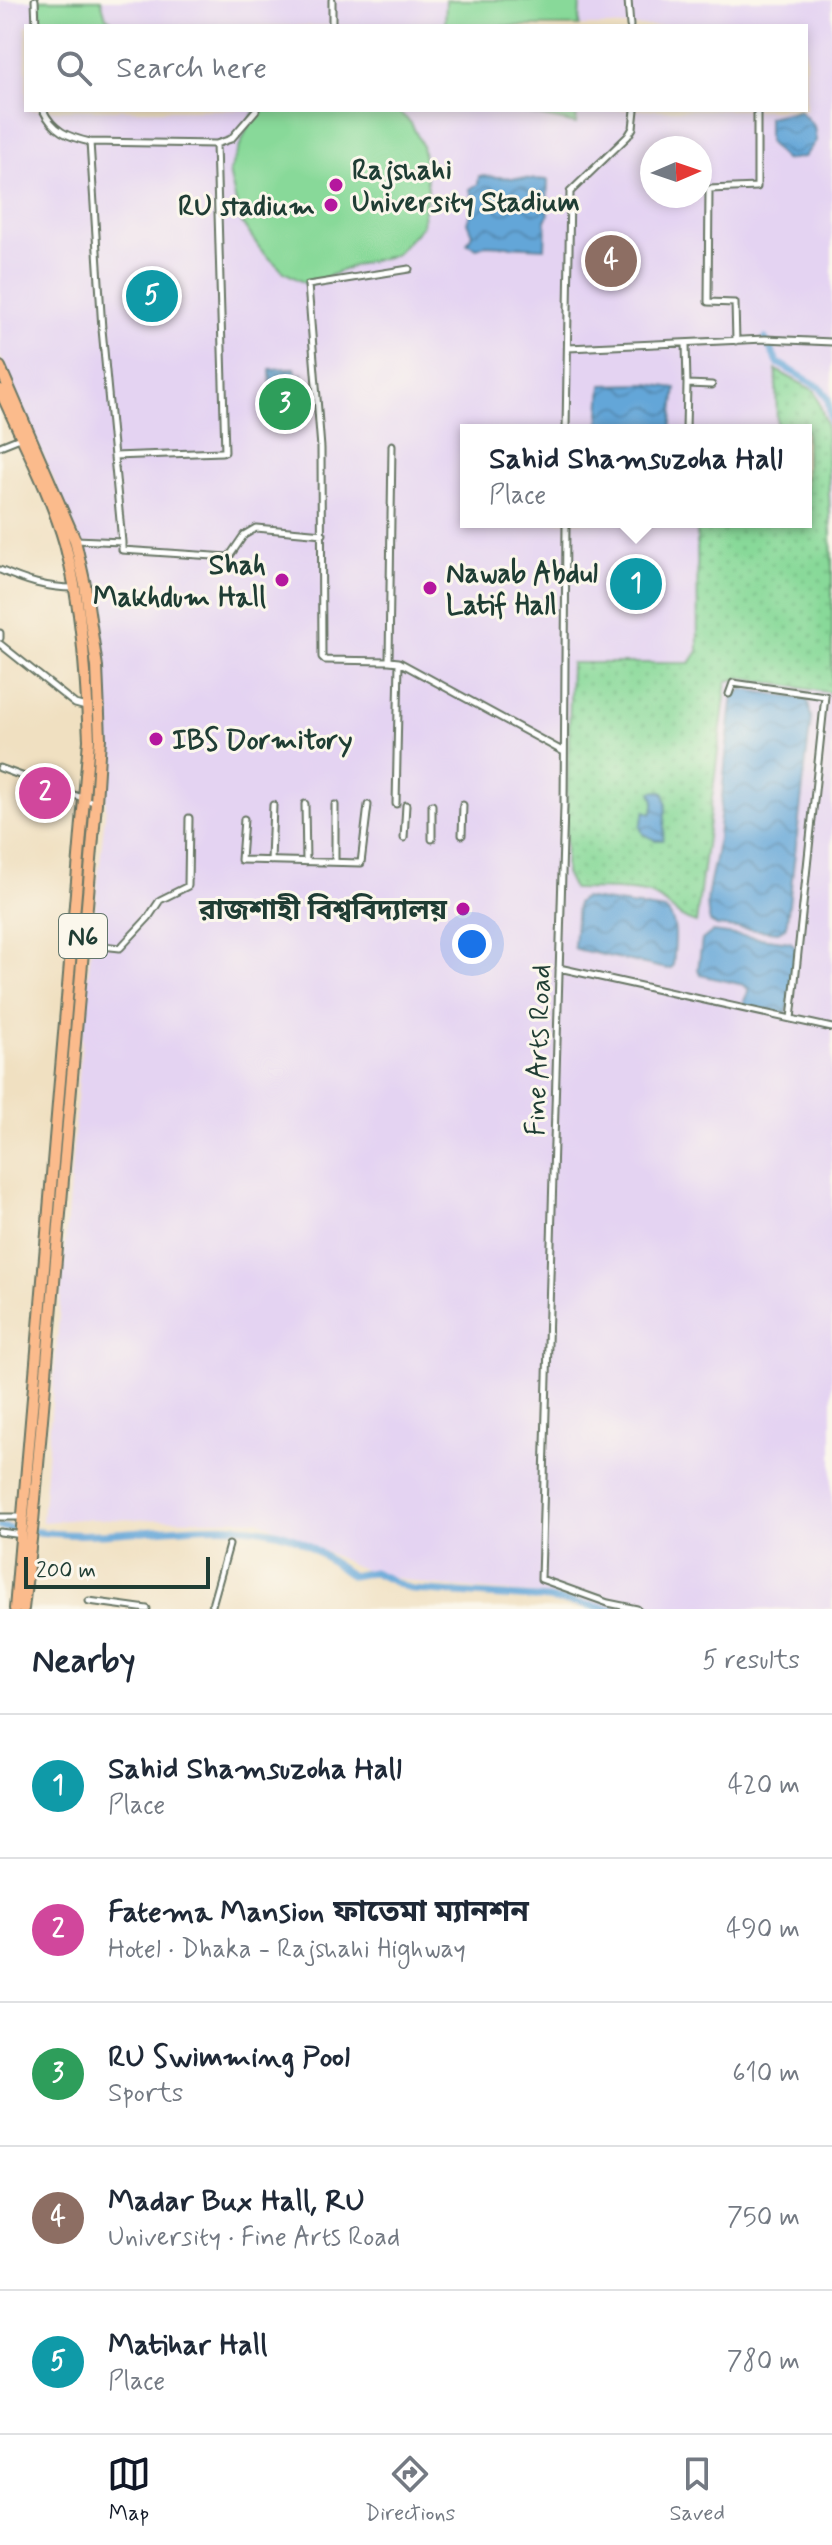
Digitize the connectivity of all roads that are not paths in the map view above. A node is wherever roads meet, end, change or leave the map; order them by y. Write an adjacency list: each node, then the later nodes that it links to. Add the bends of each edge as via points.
1 (35, 0): 4 (street)
2 (332, 0): 5 (street)
3 (628, 0): 6 (street)
4 (36, 24)
5 (332, 24)
6 (630, 24)
7 (44, 112): 11 (street, via 66,137)
8 (254, 112): 12 (street, via 231,139)
9 (635, 112): 17 (street, via 628,136 570,192)
10 (757, 112): 14 (street, via 757,187 709,189 708,302 735,303)
11 (90, 142): 12 (street); 27 (street)
12 (216, 144): 27 (street, via 224,452)
13 (409, 269): 29 (street, via 308,285)
14 (736, 341): 15 (street); 16 (street)
15 (832, 342)
16 (686, 343): 17 (street); 19 (street)
17 (568, 348): 22 (street)
18 (0, 367): 24 (highway, N6)
19 (687, 384): 20 (street); 23 (street)
20 (712, 385)
21 (0, 390): 24 (highway, N6)
22 (566, 424)
23 (686, 424)
24 (25, 436): 26 (street); 30 (highway, N6); 33 (highway, N6, via 64,543)
25 (392, 445): 35 (street)
26 (0, 446)
27 (114, 456): 31 (street)
28 (566, 528): 39 (street, Fine Arts Road)
29 (323, 534): 31 (street, via 256,528 244,535 229,557 122,550); 35 (street, via 323,659)
30 (75, 540): 31 (street); 41 (highway, N6, via 97,667 100,738)
31 (122, 542)
32 (0, 570): 33 (street, via 50,588)
33 (74, 588): 38 (highway, N6)
34 (0, 638): 38 (street, via 75,704)
35 (389, 661): 36 (street)
36 (399, 662): 39 (street); 43 (street)
37 (729, 694): 60 (street, via 733,683 825,696)
38 (87, 707): 41 (highway, N6)
39 (564, 752): 59 (street, Fine Arts Road)
40 (0, 768): 41 (street)
41 (90, 801): 58 (highway, N6); 63 (highway, N6, via 57,1096)
42 (305, 804): 56 (street)
43 (396, 804)
44 (273, 805): 55 (street)
45 (335, 805): 57 (street)
46 (368, 805): 57 (street, via 361,863)
47 (406, 805): 53 (street)
48 (432, 805): 54 (street)
49 (463, 805): 52 (street)
50 (189, 818): 58 (street, via 188,886 160,900 120,948)
51 (244, 819): 55 (street, via 241,860)
52 (462, 835)
53 (404, 838)
54 (432, 839)
55 (271, 861): 56 (street)
56 (306, 862): 57 (street)
57 (335, 862)
58 (83, 944): 63 (highway, N6)
59 (559, 968): 60 (street); 68 (street, Fine Arts Road, via 541,1579)
60 (791, 1019): 61 (street)
61 (832, 1028)
62 (0, 1517): 63 (street)
63 (28, 1519): 65 (highway, N6)
64 (0, 1532): 65 (street)
65 (27, 1536): 69 (highway, N6); 70 (highway, N6)
66 (229, 1545): 72 (street)
67 (89, 1601): 71 (street)
68 (607, 1606): 73 (street)
69 (15, 1609)
70 (23, 1609)
71 (147, 1609)
72 (211, 1609)
73 (637, 1609)

